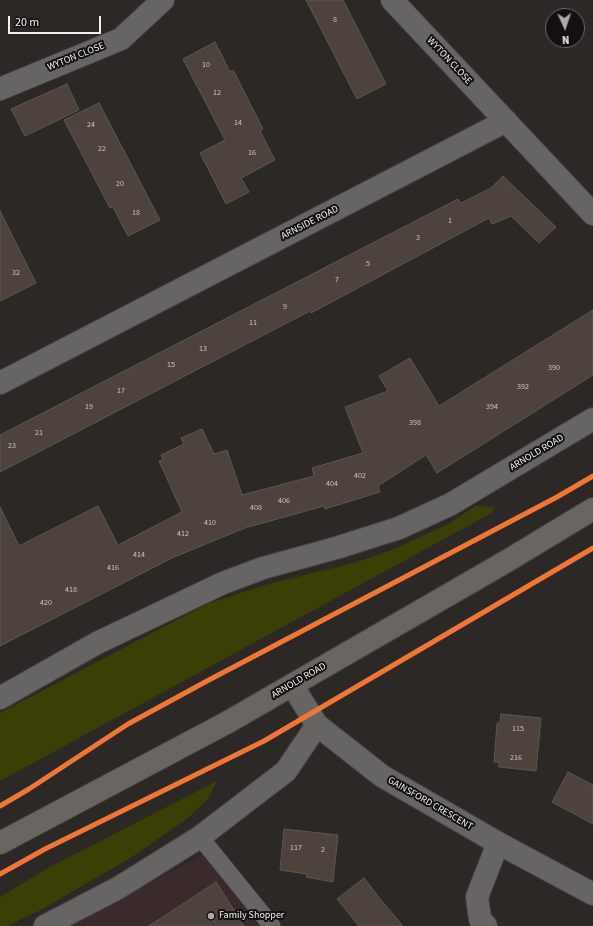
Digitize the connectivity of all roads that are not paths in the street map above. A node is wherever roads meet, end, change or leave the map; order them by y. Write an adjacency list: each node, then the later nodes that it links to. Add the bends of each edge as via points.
1 (163, 0): 3 (street, WYTON CLOSE, via 121,39)
2 (392, 0): 4 (street, WYTON CLOSE)
3 (0, 89)
4 (506, 121): 5 (street); 6 (street, ARNSIDE ROAD)
5 (593, 214)
6 (0, 383)
7 (593, 419): 10 (street, ARNOLD ROAD, via 451,504 399,528 263,568 223,583 97,643)
8 (593, 510): 9 (main road, ARNOLD ROAD)
9 (292, 685): 11 (street, GAINSFORD CRESCENT); 13 (main road, ARNOLD ROAD, via 228,722)
10 (0, 698)
11 (317, 725): 12 (street, via 286,771); 14 (street, GAINSFORD CRESCENT, via 382,776)
12 (200, 837): 16 (street, via 118,888); 17 (lane)
13 (0, 842)
14 (498, 844): 15 (street, GAINSFORD CRESCENT); 18 (street, via 477,897 480,919)
15 (593, 894)
16 (46, 926)
17 (272, 926)
18 (486, 926)

